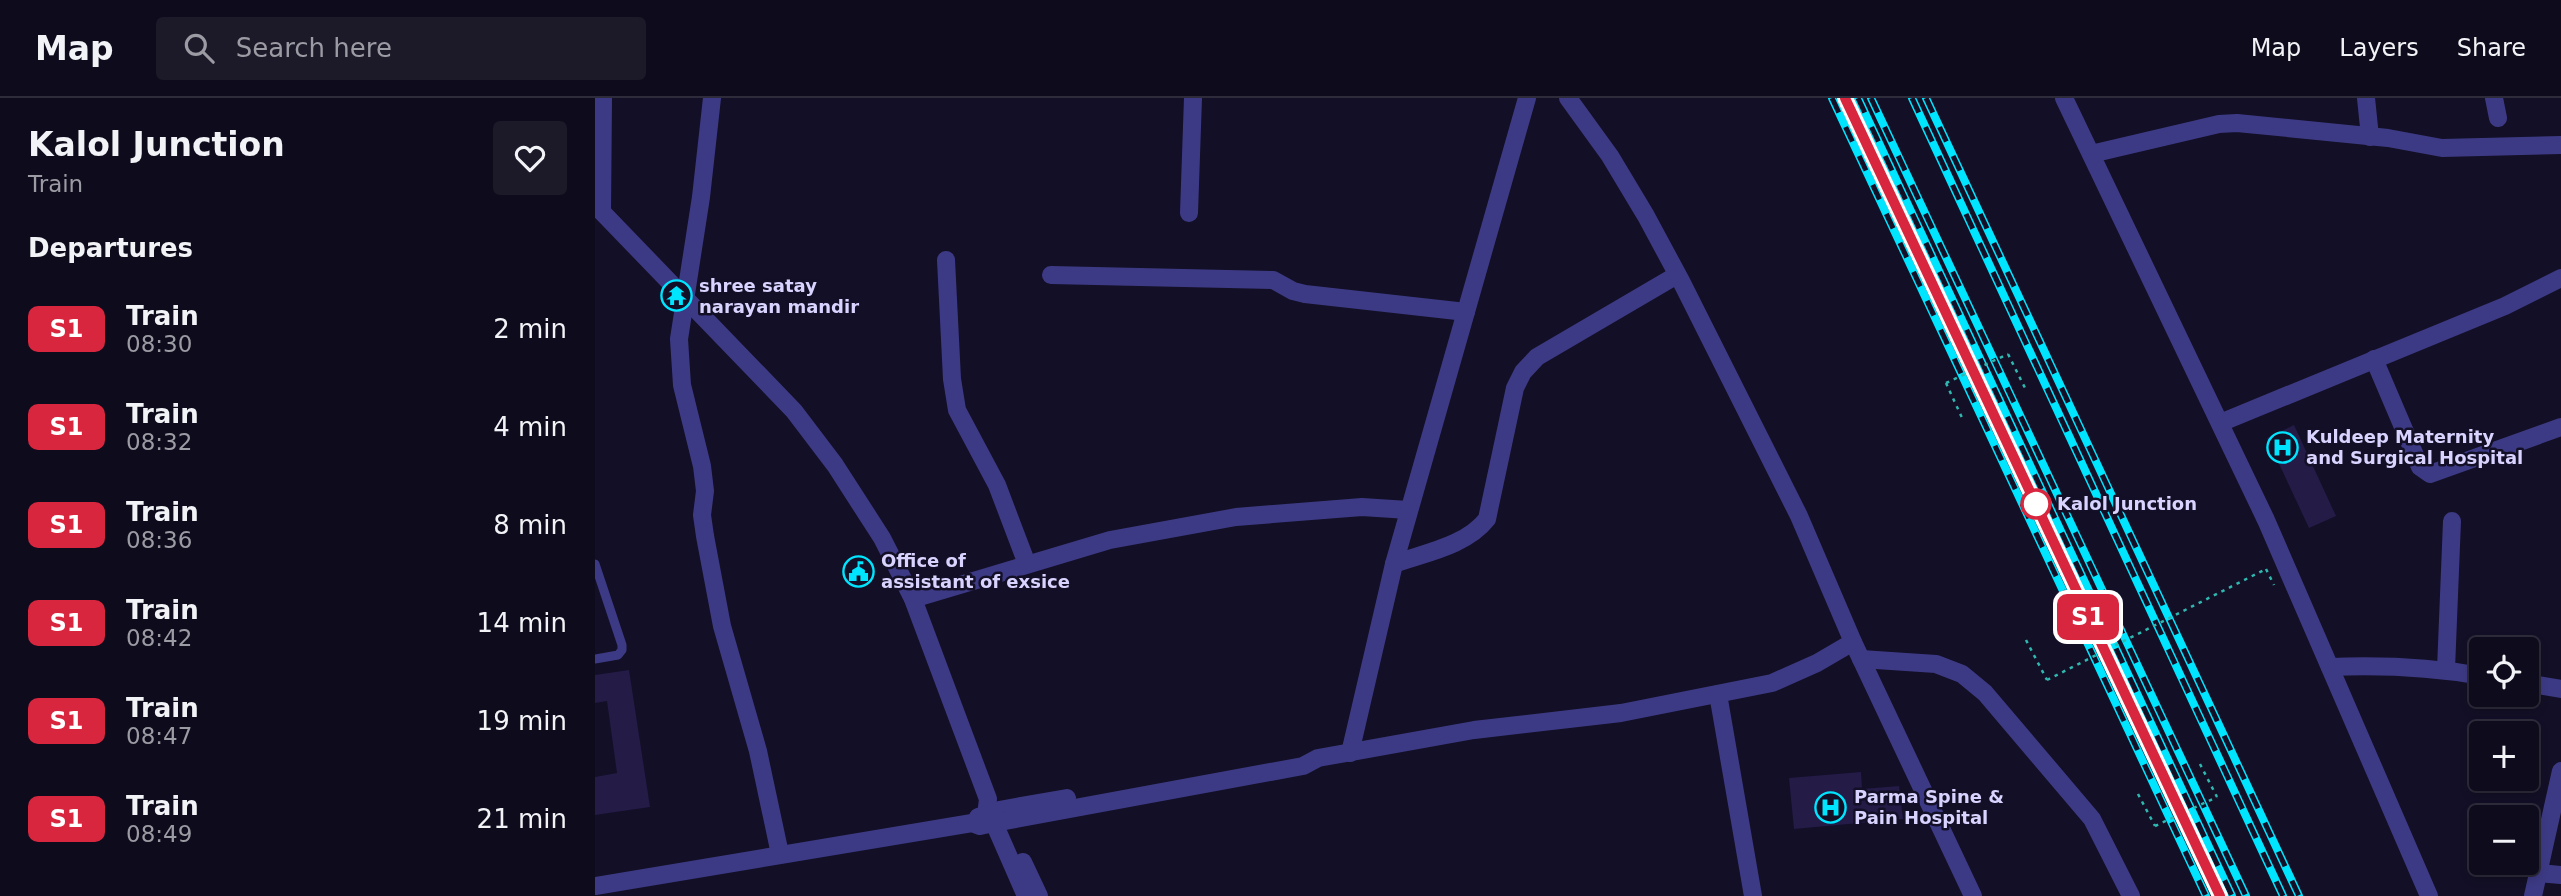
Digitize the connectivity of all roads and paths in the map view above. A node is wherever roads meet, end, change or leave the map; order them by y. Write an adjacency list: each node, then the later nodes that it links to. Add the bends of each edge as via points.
1 (603, 98): 14 (street)
2 (712, 98): 19 (street)
3 (1193, 98): 13 (street)
4 (1527, 98): 20 (street)
5 (1568, 98): 17 (street, via 1610,156)
6 (2064, 98): 12 (street)
7 (2366, 98): 10 (street)
8 (2494, 98): 9 (street)
9 (2498, 118)
10 (2370, 136): 11 (street, via 2442,148); 12 (street, via 2218,124)
11 (2561, 145)
12 (2091, 154): 24 (street)
13 (1189, 213)
14 (599, 220): 19 (street)
15 (946, 260): 29 (street, via 957,410 997,485)
16 (1051, 275): 20 (street, via 1273,280 1293,291 1325,298)
17 (1677, 275): 30 (street, via 1537,357 1515,388 1487,519 1466,538); 34 (street, via 1799,516)
18 (2561, 278): 21 (street)
19 (687, 300): 32 (street, via 794,411 835,465 882,538); 47 (street, via 679,339 682,384 702,466 705,536 722,626 758,751)
20 (1466, 312): 26 (street)
21 (2374, 359): 24 (street); 25 (street, via 2420,467 2430,474)
22 (2027, 392): 23 (path, bridge, via 2008,354 1946,383)
23 (1963, 420)
24 (2220, 423): 36 (street)
25 (2561, 427)
26 (1408, 510): 29 (street, via 1362,506 1236,517 1110,540); 30 (street)
27 (2452, 521): 37 (street)
28 (595, 564): 35 (lane, via 622,645 618,655)
29 (1027, 564): 32 (street)
30 (1394, 564): 42 (street)
31 (2266, 569): 33 (path, bridge, via 2047,680)
32 (913, 599): 46 (street)
33 (2026, 640)
34 (1857, 650): 41 (street, via 1772,683); 55 (street); 56 (street, via 1936,664 1962,674 1985,693 2092,819)
35 (595, 659)
36 (2330, 667): 37 (street); 57 (street)
37 (2446, 670): 38 (street)
38 (2469, 674)
39 (2539, 685): 40 (street)
40 (2561, 689)
41 (1718, 694): 42 (street); 54 (street)
42 (1350, 753): 46 (street, via 1318,758 1303,766)
43 (2200, 764): 45 (path, bridge, via 2217,797 2154,826)
44 (2561, 772): 48 (street)
45 (2138, 794)
46 (995, 813): 47 (street, via 980,826 972,823); 52 (street); 53 (street)
47 (780, 854): 51 (street)
48 (2539, 873): 50 (street)
49 (2538, 875): 58 (street)
50 (2561, 875)
51 (595, 886)
52 (1025, 896)
53 (1039, 896)
54 (1752, 896)
55 (1973, 896)
56 (2131, 896)
57 (2429, 896)
58 (2533, 896)

